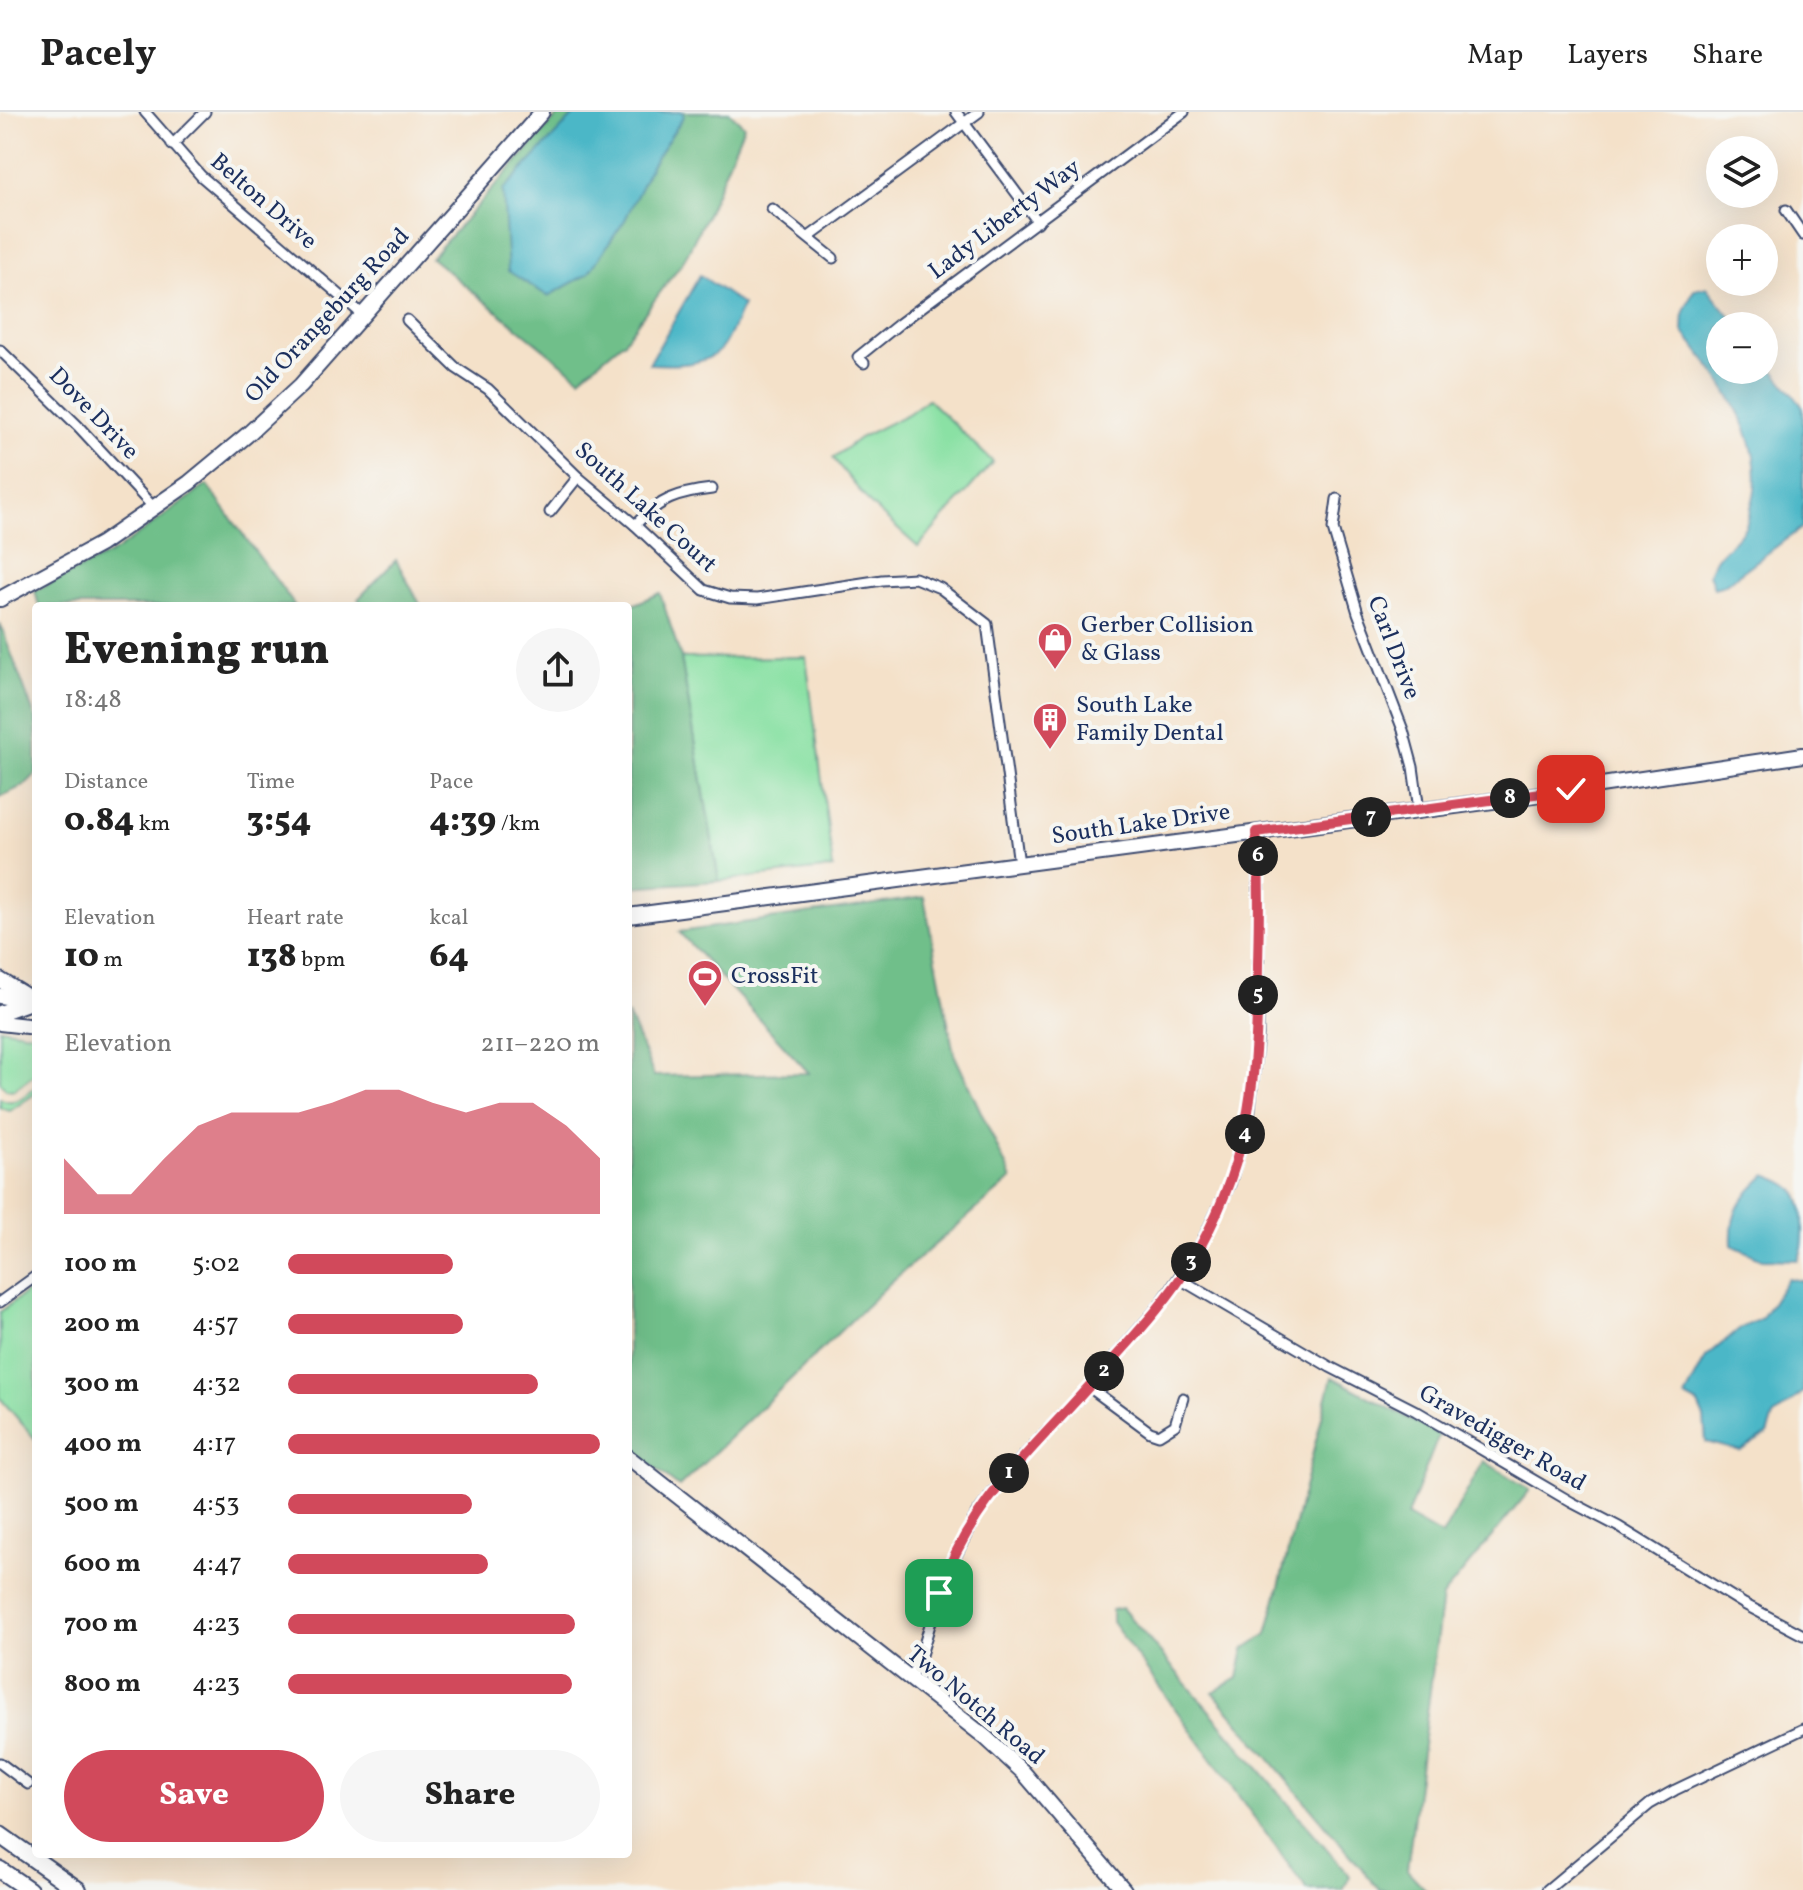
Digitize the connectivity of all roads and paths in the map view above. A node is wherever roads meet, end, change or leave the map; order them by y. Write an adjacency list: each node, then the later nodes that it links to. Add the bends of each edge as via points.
1 (145, 112): 8 (street, Belton Drive)
2 (205, 112): 8 (street)
3 (542, 112): 15 (street, Old Orangeburg Road)
4 (956, 112): 7 (street)
5 (979, 112): 7 (street)
6 (1184, 112): 11 (street, Lady Liberty Way)
7 (964, 123): 11 (street); 13 (street)
8 (172, 145): 15 (street, Belton Drive)
9 (772, 209): 13 (street)
10 (1786, 210): 12 (street)
11 (1038, 222): 18 (street, Lady Liberty Way, via 858,357)
12 (1803, 235)
13 (809, 237): 14 (street)
14 (833, 258)
15 (363, 315): 22 (street, Old Orangeburg Road, via 301,385)
16 (407, 320): 19 (street, South Lake Court)
17 (0, 350): 22 (street, Dove Drive)
18 (864, 363)
19 (578, 477): 23 (street); 24 (street, South Lake Court)
20 (712, 489): 24 (street, via 677,494)
21 (1337, 499): 27 (street, Carl Drive, via 1333,529 1358,613 1403,730)
22 (155, 509): 25 (street, Old Orangeburg Road, via 79,558)
23 (550, 512)
24 (635, 525): 29 (street, South Lake Court, via 704,590 730,598 915,578 940,588 987,624)
25 (0, 599)
26 (1803, 755): 27 (street, South Lake Drive)
27 (1419, 810): 28 (street, South Lake Drive)
28 (1256, 832): 29 (street, South Lake Drive); 40 (street, via 1258,1035 1249,1117 1230,1184)
29 (1019, 864): 30 (street, South Lake Drive)
30 (632, 915)
31 (0, 980): 33 (street)
32 (0, 996): 34 (street)
33 (32, 999)
34 (32, 1001)
35 (32, 1002): 36 (street)
36 (0, 1013)
37 (0, 1023): 38 (street)
38 (32, 1027)
39 (32, 1279): 41 (street)
40 (1180, 1279): 42 (street); 45 (street, Gravedigger Road)
41 (0, 1302)
42 (1089, 1387): 43 (street, via 1159,1435 1175,1425); 46 (street, via 976,1515 946,1574)
43 (1183, 1398)
44 (632, 1460): 46 (street, Two Notch Road)
45 (1803, 1635)
46 (911, 1677): 56 (street, Two Notch Road, via 1023,1772)
47 (1803, 1729): 57 (street, via 1650,1804)
48 (0, 1763): 49 (street)
49 (28, 1784)
50 (0, 1835): 51 (highway)
51 (32, 1858)
52 (33, 1858): 55 (highway)
53 (0, 1870): 54 (highway)
54 (29, 1890)
55 (78, 1890)
56 (1124, 1890)
57 (1547, 1890)

